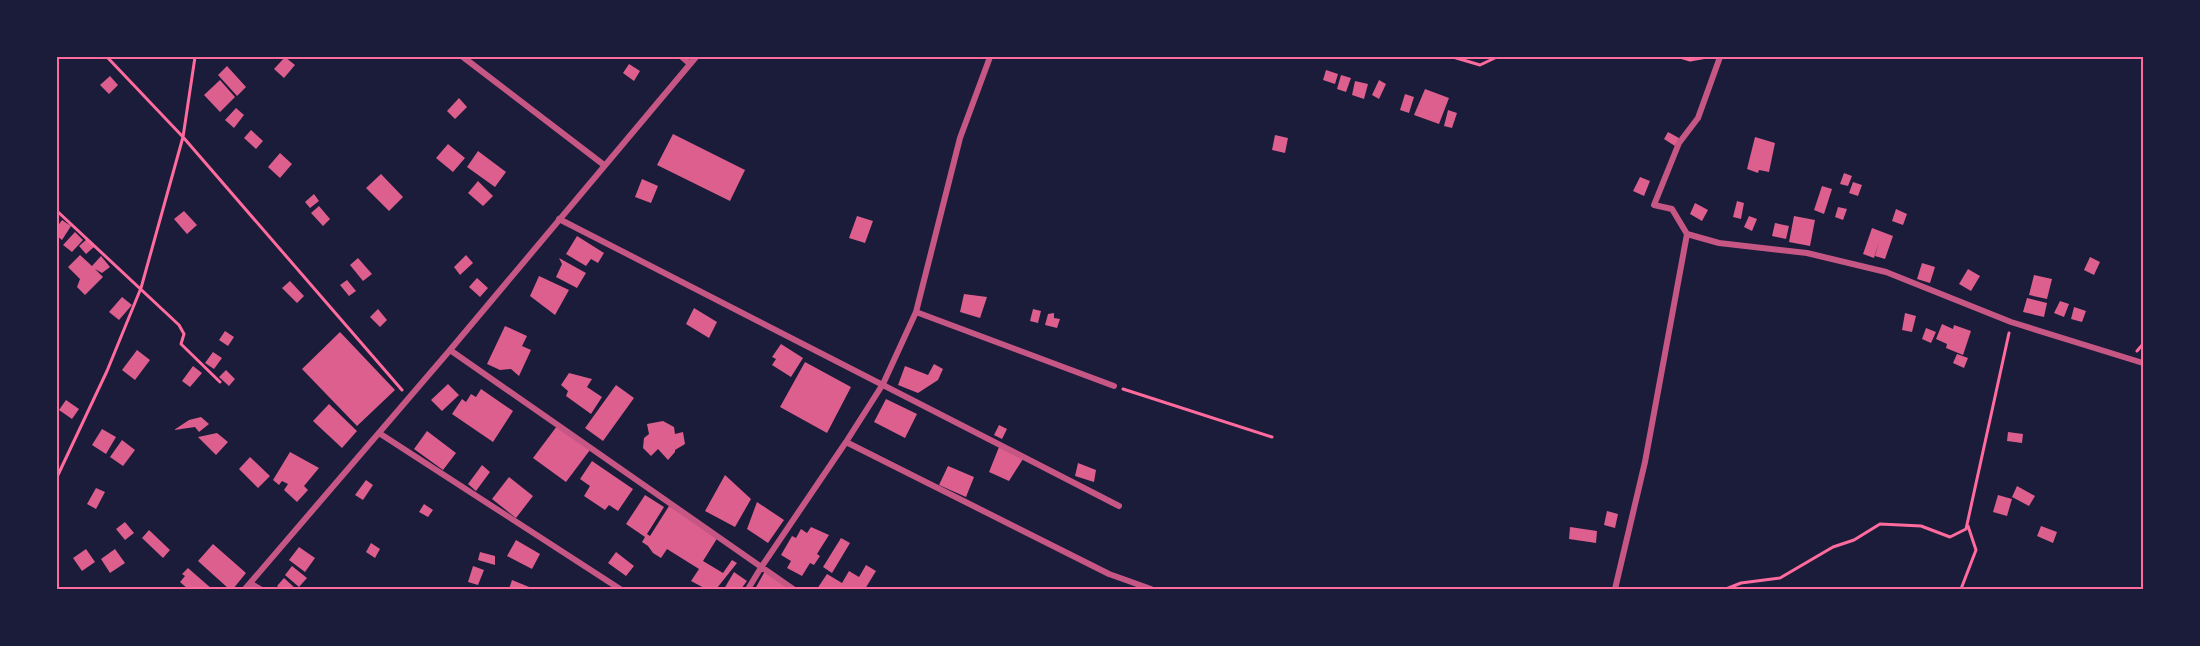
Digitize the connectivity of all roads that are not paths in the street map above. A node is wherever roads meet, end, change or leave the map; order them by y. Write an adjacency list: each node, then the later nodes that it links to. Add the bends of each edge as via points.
1 (463, 57): 7 (street)
2 (682, 57): 6 (street)
3 (696, 57): 6 (street)
4 (990, 57): 10 (street, via 960,138)
5 (1720, 57): 9 (street, via 1698,118 1679,143 1654,205 1672,209)
6 (690, 64): 7 (street)
7 (604, 165): 8 (street)
8 (559, 219): 11 (street); 13 (street)
9 (1687, 234): 12 (street, via 1719,243 1807,253 1886,272 2012,322); 26 (street, via 1645,462)
10 (916, 312): 13 (street); 14 (street)
11 (450, 350): 15 (street); 18 (street)
12 (2143, 363)
13 (883, 384): 16 (street); 17 (street)
14 (1114, 386)
15 (379, 434): 19 (street); 22 (street)
16 (846, 442): 18 (street); 25 (street, via 1109,573)
17 (1119, 506)
18 (762, 566): 23 (street); 24 (street)
19 (250, 583): 20 (street); 21 (street)
20 (244, 589)
21 (260, 589)
22 (620, 589)
23 (748, 589)
24 (793, 589)
25 (1151, 589)
26 (1615, 589)

